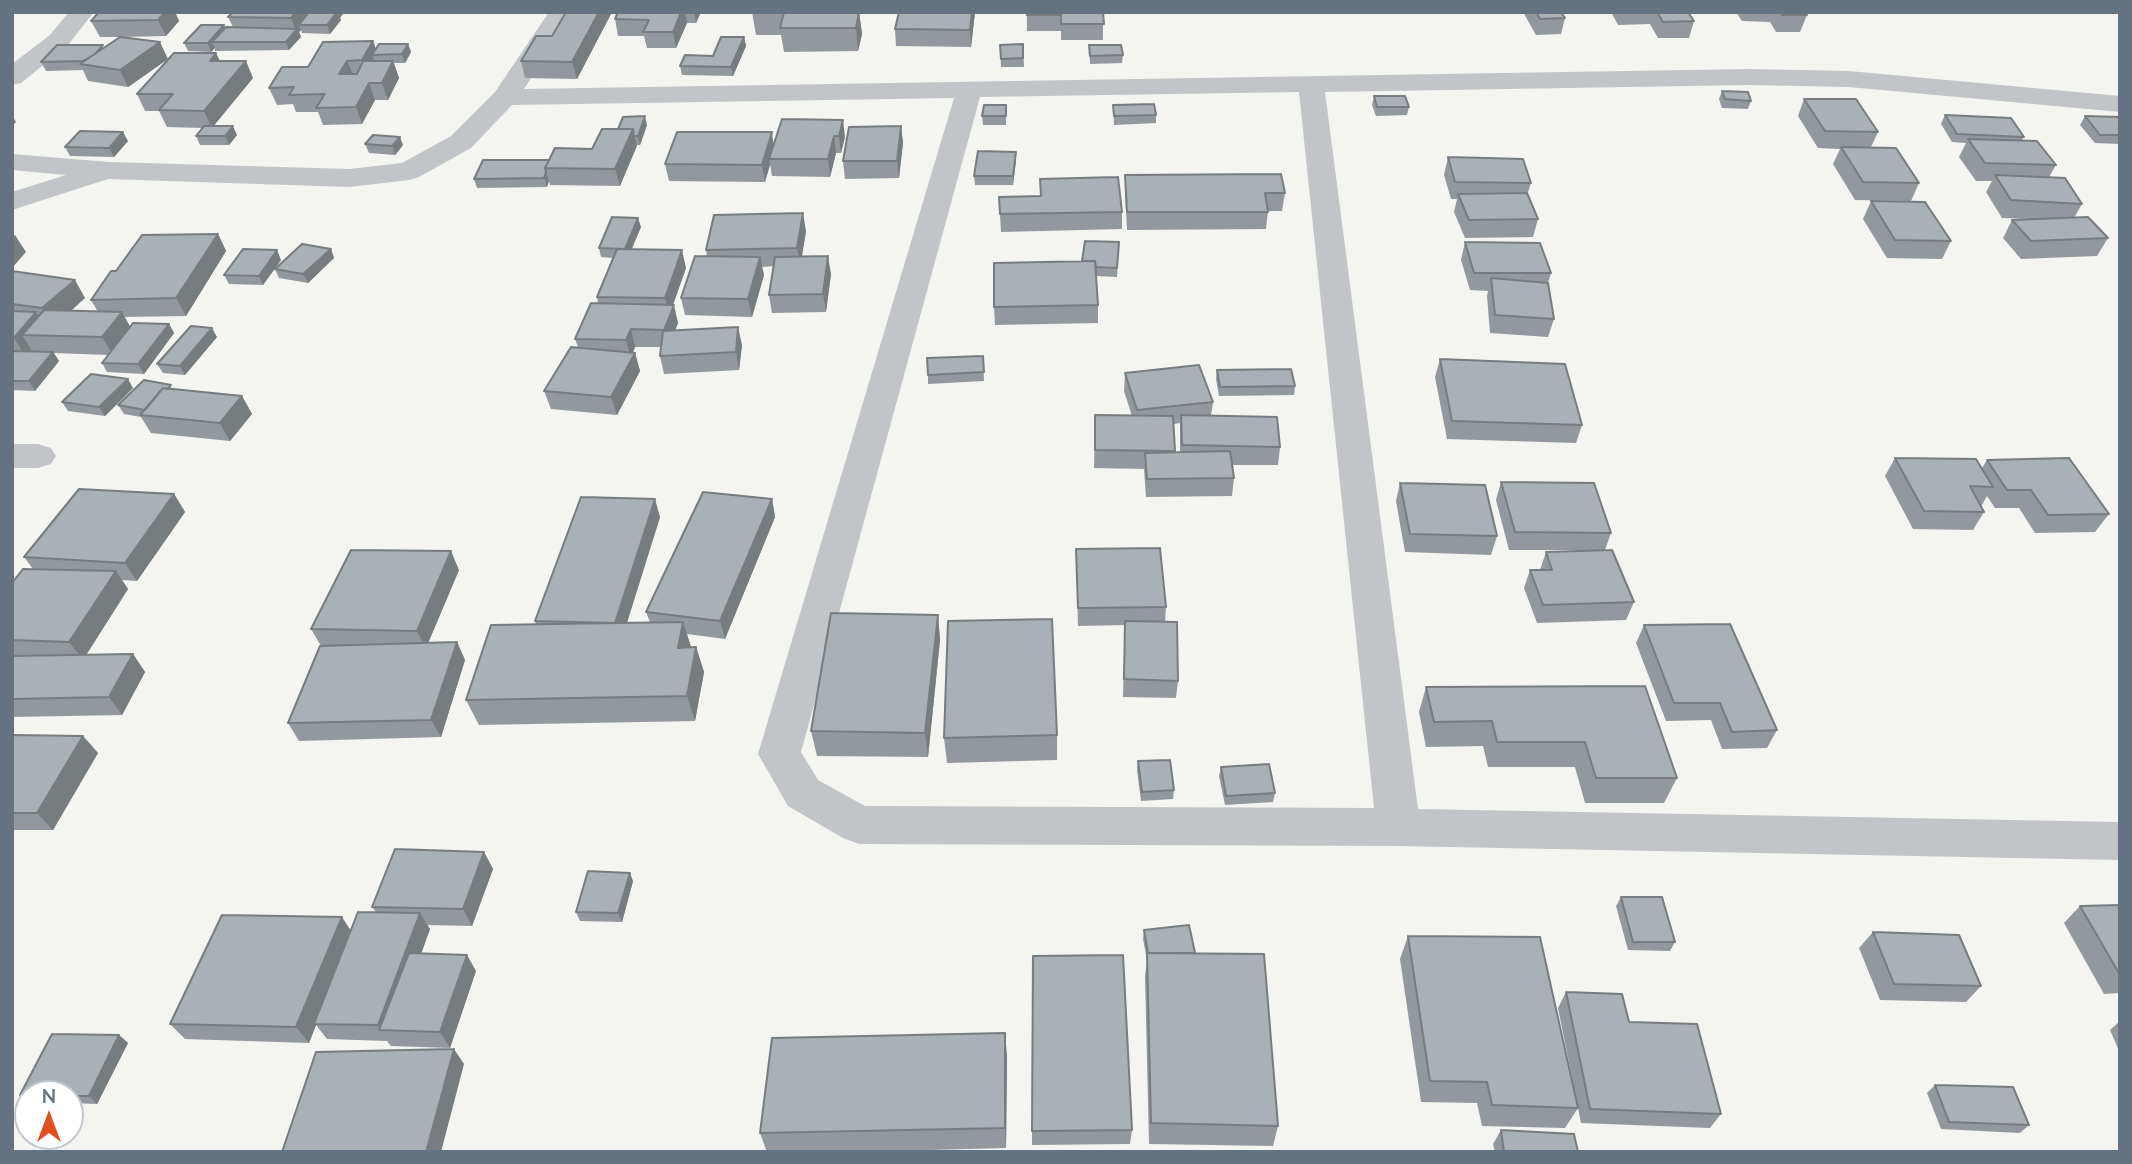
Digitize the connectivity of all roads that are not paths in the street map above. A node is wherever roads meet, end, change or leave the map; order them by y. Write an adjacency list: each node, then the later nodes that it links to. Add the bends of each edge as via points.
1 (82, 12): 3 (street, via 59,40)
2 (561, 12): 6 (street)
3 (12, 77)
4 (1311, 84): 5 (street); 7 (street, via 1849,79); 11 (street)
5 (969, 90): 6 (street); 11 (street, via 779,754 803,793 859,825)
6 (505, 97): 9 (street, via 461,142 409,171 349,178)
7 (2120, 104)
8 (12, 162): 9 (street)
9 (109, 171): 10 (street)
10 (12, 201)
11 (1398, 827): 12 (street)
12 (2120, 841)

